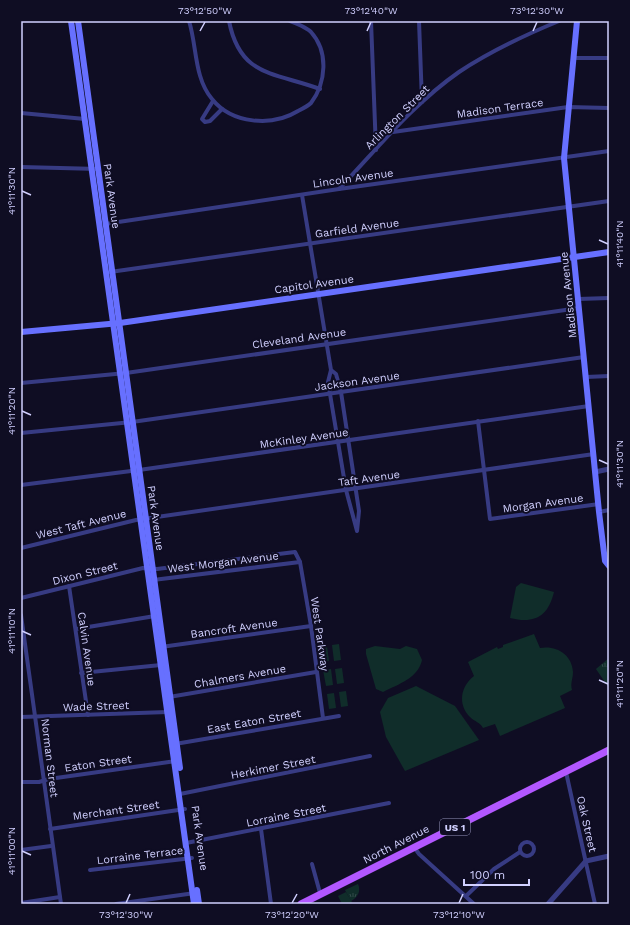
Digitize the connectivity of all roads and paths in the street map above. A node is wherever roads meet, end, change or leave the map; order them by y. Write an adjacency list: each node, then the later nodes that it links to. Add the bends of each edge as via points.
1 (72, 21): 10 (main road, Park Avenue)
2 (78, 21): 10 (main road, Park Avenue)
3 (188, 21): 14 (street, via 202,83)
4 (229, 21): 13 (street, via 232,36 245,59 260,70)
5 (290, 21): 13 (street, via 311,32 319,44 324,58)
6 (370, 21): 24 (street)
7 (420, 21): 15 (street)
8 (559, 21): 15 (street, Arlington Street, via 523,37 459,72)
9 (577, 21): 11 (main road, Madison Avenue)
10 (76, 32): 20 (main road, Park Avenue); 21 (main road, Park Avenue)
11 (574, 58): 12 (street); 16 (main road, Madison Avenue)
12 (609, 58)
13 (320, 89): 18 (street, via 310,104 286,117 274,120 242,119)
14 (213, 101): 18 (street); 18 (street, via 202,119 210,121)
15 (422, 102): 22 (street, Arlington Street)
16 (568, 107): 17 (street, Madison Terrace); 22 (street, Madison Terrace); 26 (main road, Madison Avenue)
17 (609, 108)
18 (222, 109)
19 (21, 113): 21 (street)
20 (92, 118): 21 (street); 23 (main road, Park Avenue)
21 (85, 119): 23 (main road, Park Avenue)
22 (393, 132): 24 (street, Arlington Street)
23 (90, 134): 28 (main road, Park Avenue); 29 (main road, Park Avenue)
24 (376, 150): 30 (street, Arlington Street)
25 (609, 151): 26 (street, Lincoln Avenue)
26 (564, 158): 30 (street, Lincoln Avenue); 33 (main road, Madison Avenue)
27 (21, 167): 28 (street)
28 (92, 170): 29 (street); 34 (main road, Park Avenue)
29 (99, 170): 34 (main road, Park Avenue)
30 (339, 188): 31 (street, Lincoln Avenue)
31 (302, 195): 34 (street, Lincoln Avenue); 35 (street)
32 (609, 201): 33 (street, Garfield Avenue)
33 (569, 207): 35 (street, Garfield Avenue); 37 (main road, Madison Avenue)
34 (103, 224): 38 (main road, Park Avenue)
35 (311, 243): 38 (street, Garfield Avenue); 39 (street)
36 (609, 252): 37 (main road, Capitol Avenue)
37 (574, 257): 39 (main road, Capitol Avenue); 41 (main road, Madison Avenue)
38 (110, 272): 43 (main road, Park Avenue)
39 (320, 293): 43 (main road, Capitol Avenue); 45 (street)
40 (609, 298): 41 (street)
41 (578, 299): 42 (main road, Madison Avenue)
42 (579, 308): 45 (street, Cleveland Avenue); 46 (main road, Madison Avenue)
43 (117, 323): 44 (main road, Capitol Avenue); 48 (main road, Park Avenue)
44 (21, 332)
45 (327, 343): 47 (street); 48 (street, Cleveland Avenue)
46 (584, 357): 50 (main road, Madison Avenue); 52 (street, Jackson Avenue)
47 (331, 370): 52 (street, via 336,374); 53 (street, via 328,382)
48 (123, 373): 51 (street, Cleveland Avenue); 56 (main road, Park Avenue)
49 (609, 376): 50 (street)
50 (586, 377): 54 (main road, Madison Avenue)
51 (21, 383)
52 (341, 392): 53 (street, Jackson Avenue); 58 (street)
53 (330, 394): 56 (street, Jackson Avenue); 59 (street)
54 (589, 406): 55 (street, McKinley Avenue); 60 (main road, Madison Avenue)
55 (478, 421): 58 (street, McKinley Avenue); 63 (street)
56 (130, 422): 57 (street, Jackson Avenue); 62 (main road, Park Avenue)
57 (21, 433)
58 (349, 440): 59 (street, McKinley Avenue); 66 (street)
59 (338, 442): 62 (street, McKinley Avenue); 67 (street)
60 (594, 454): 63 (street, Taft Avenue); 64 (main road, Madison Avenue)
61 (609, 469): 64 (street)
62 (136, 470): 65 (street, McKinley Avenue); 71 (main road, Park Avenue)
63 (485, 470): 66 (street, Taft Avenue); 68 (street, Morgan Avenue, via 490,519)
64 (596, 472): 68 (main road, Madison Avenue)
65 (21, 485)
66 (356, 489): 67 (street, Taft Avenue); 67 (street, via 358,531)
67 (346, 490): 71 (street, Taft Avenue)
68 (599, 504): 70 (main road, Madison Avenue)
69 (609, 510): 70 (street)
70 (600, 512): 75 (main road, Madison Avenue)
71 (143, 519): 72 (street, West Taft Avenue); 76 (main road, Park Avenue)
72 (21, 548)
73 (295, 552): 74 (street, West Parkway); 76 (street, West Morgan Avenue)
74 (300, 562): 77 (street, West Morgan Avenue); 82 (street, West Parkway)
75 (608, 562)
76 (150, 568): 77 (main road, Park Avenue); 78 (street, Dixon Street)
77 (152, 580): 81 (main road, Park Avenue)
78 (69, 586): 79 (street, Dixon Street); 83 (street, Calvin Avenue)
79 (21, 598)
80 (21, 615): 93 (street, Norman Street)
81 (157, 616): 83 (street); 84 (main road, Park Avenue)
82 (311, 626): 84 (street, Bancroft Avenue); 86 (street, West Parkway)
83 (76, 628): 87 (street, Calvin Avenue)
84 (161, 647): 85 (main road, Park Avenue); 88 (main road, Park Avenue)
85 (161, 664): 87 (street); 88 (main road, Park Avenue)
86 (316, 672): 88 (street, Chalmers Avenue); 94 (street, West Parkway)
87 (82, 673): 90 (street, Calvin Avenue)
88 (168, 697): 89 (main road, Park Avenue)
89 (170, 712): 90 (street, Wade Street); 95 (main road, Park Avenue)
90 (88, 715): 93 (street, Wade Street)
91 (339, 716): 94 (street, East Eaton Street)
92 (21, 717): 93 (street, Wade Street)
93 (35, 717): 100 (street, Norman Street)
94 (323, 718): 95 (street, East Eaton Street)
95 (175, 744): 98 (main road, Park Avenue)
96 (609, 750): 99 (main road, North Avenue / US 1)
97 (370, 756): 102 (street, Herkimer Street)
98 (177, 761): 100 (street, Eaton Street); 102 (main road, Park Avenue)
99 (566, 772): 109 (main road, North Avenue / US 1); 114 (street, Oak Street)
100 (43, 781): 101 (street, Eaton Street); 106 (street, Norman Street)
101 (21, 782)
102 (182, 794): 104 (main road, Park Avenue)
103 (389, 803): 105 (street, Lorraine Street)
104 (184, 809): 106 (street, Merchant Street); 107 (main road, Park Avenue)
105 (261, 828): 107 (street, Lorraine Street); 127 (street)
106 (50, 829): 108 (street, Norman Street)
107 (188, 843): 113 (main road, Park Avenue)
108 (51, 846): 110 (street); 120 (street, Norman Street)
109 (414, 847): 118 (main road, North Avenue / US 1); 119 (street)
110 (21, 850)
111 (520, 852): 119 (street, via 494,869)
112 (609, 856): 114 (street)
113 (190, 858): 116 (street, Lorraine Terrace); 117 (main road, Park Avenue)
114 (586, 861): 129 (street); 130 (street, Oak Street)
115 (312, 864): 118 (street)
116 (90, 870)
117 (195, 892): 124 (street); 125 (main road, Park Avenue); 126 (main road, Park Avenue)
118 (320, 893): 128 (main road, North Avenue / US 1)
119 (466, 896): 122 (street)
120 (60, 897): 121 (street); 123 (street, Norman Street)
121 (21, 903)
122 (472, 903)
123 (61, 904)
124 (116, 904)
125 (194, 904)
126 (199, 904)
127 (271, 904)
128 (301, 904)
129 (548, 904)
130 (595, 904)

